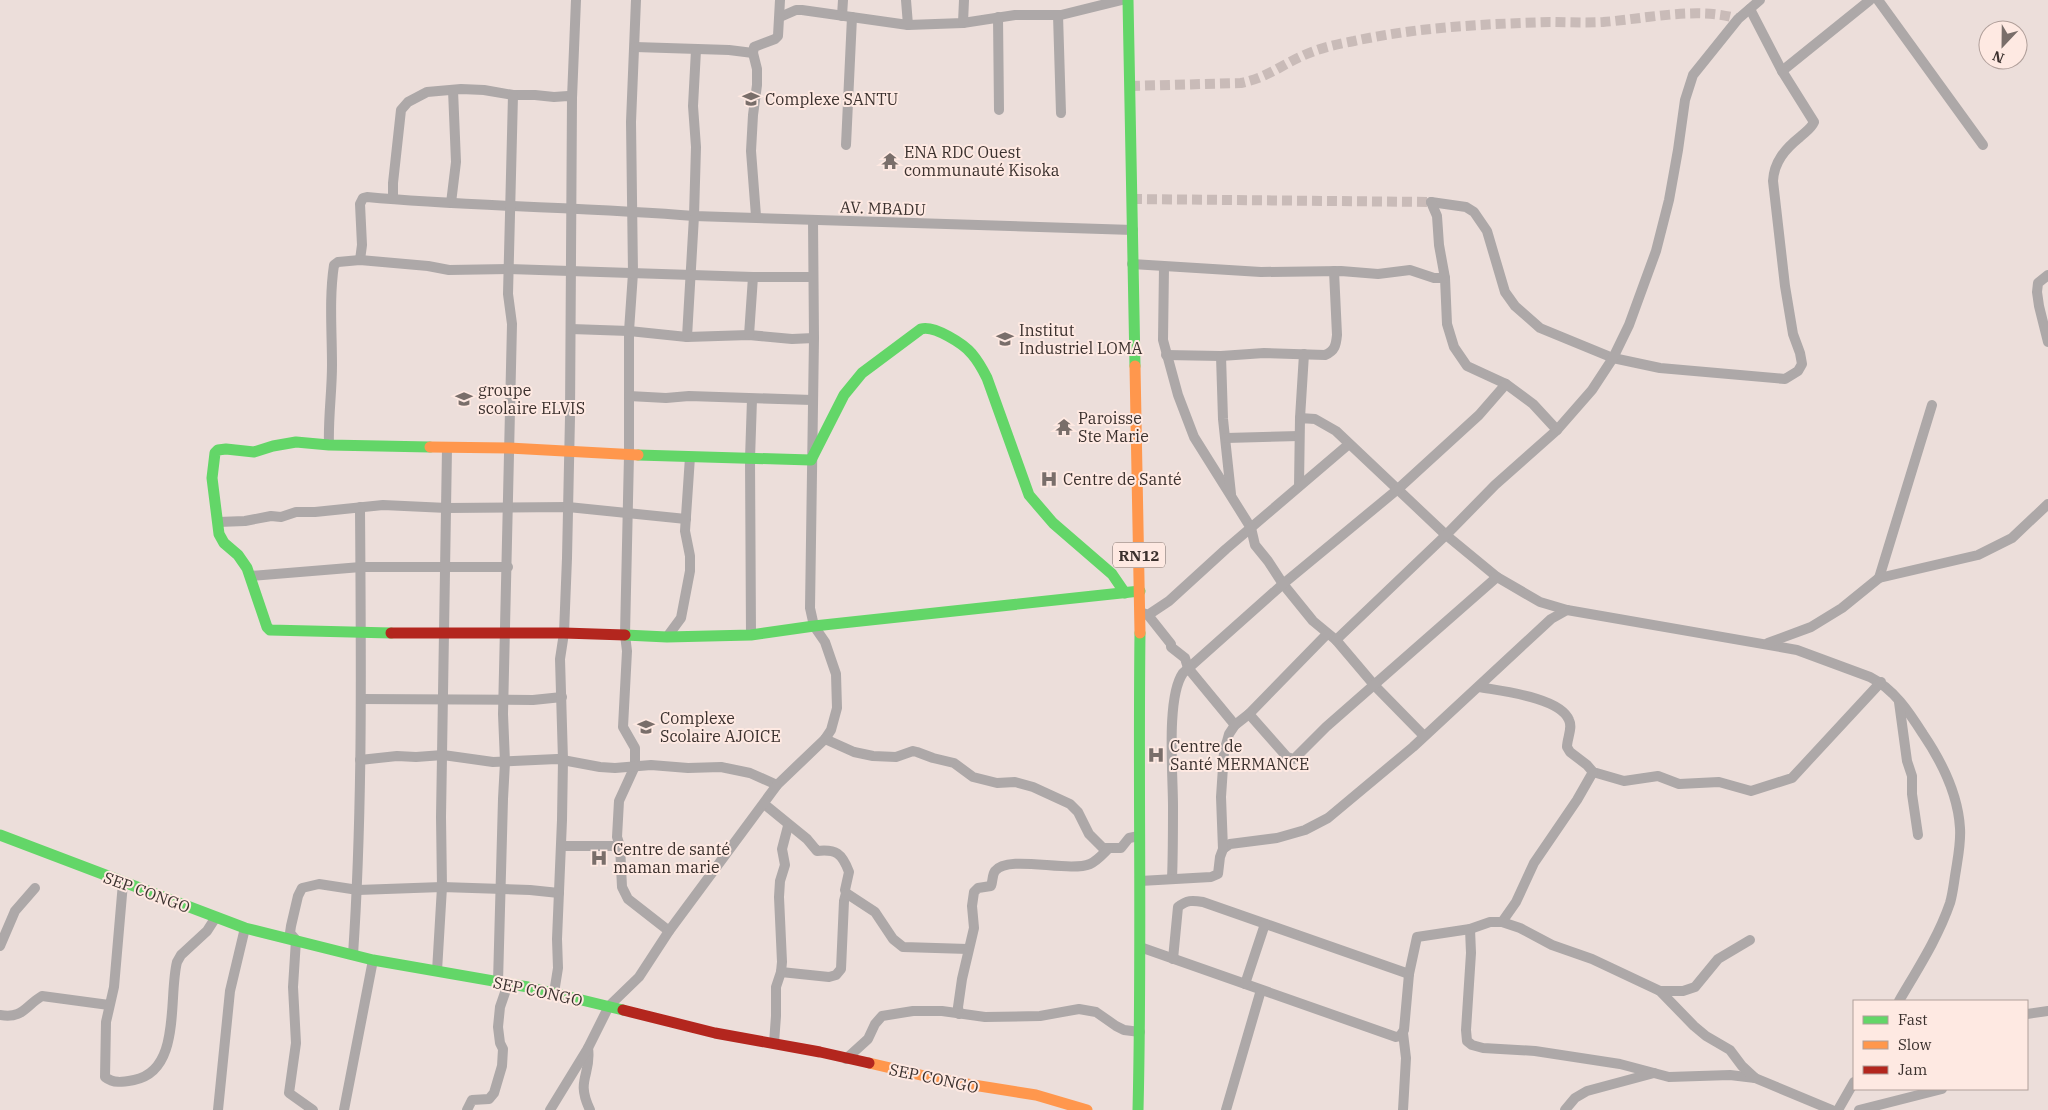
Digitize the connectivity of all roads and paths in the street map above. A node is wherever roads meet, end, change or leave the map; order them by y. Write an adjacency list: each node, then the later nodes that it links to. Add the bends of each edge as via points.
1 (576, 0): 24 (street)
2 (636, 0): 18 (street)
3 (780, 0): 14 (street)
4 (842, 0): 13 (street)
5 (906, 0): 17 (street)
6 (964, 0): 16 (street)
7 (1122, 0): 12 (street)
8 (1128, 0): 37 (street, RN12)
9 (1870, 0): 21 (street)
10 (1878, 0): 28 (street)
11 (1755, 3): 21 (street); 59 (street, via 1711,51 1688,87 1669,200 1656,251 1629,325)
12 (1058, 15): 15 (street); 26 (street)
13 (847, 16): 14 (street, via 796,10); 17 (street); 27 (street)
14 (780, 17): 20 (street, via 777,38 754,47)
15 (998, 17): 16 (street); 25 (street)
16 (963, 23): 17 (street)
17 (908, 25)
18 (635, 47): 19 (street); 33 (street, via 631,122)
19 (696, 50): 20 (street); 34 (street)
20 (753, 53): 35 (street, via 757,85 751,151)
21 (1782, 70): 59 (street, via 1814,122 1780,157 1774,168 1773,181 1785,286 1802,364 1798,371 1791,376 1774,379 1660,368)
22 (454, 90): 23 (street, via 466,88); 29 (street, via 427,92 402,109); 30 (street, via 456,162)
23 (513, 95): 24 (street); 31 (street)
24 (572, 98): 32 (street)
25 (999, 110)
26 (1061, 113)
27 (846, 145)
28 (1982, 145)
29 (393, 199): 30 (street, AV. MBADU); 38 (street, AV. MBADU, via 367,197 361,201)
30 (451, 204): 31 (street, AV. MBADU)
31 (511, 205): 32 (street, AV. MBADU); 41 (street)
32 (571, 208): 33 (street, AV. MBADU); 42 (street)
33 (632, 211): 34 (street, AV. MBADU); 44 (street)
34 (694, 216): 35 (street, AV. MBADU); 45 (street)
35 (756, 216): 36 (street, AV. MBADU)
36 (813, 220): 37 (street, AV. MBADU); 48 (street)
37 (1133, 230): 39 (street, RN12)
38 (360, 260): 41 (street, via 449,270); 70 (street, via 338,262 334,268)
39 (1132, 264): 40 (street); 98 (street, RN12)
40 (1164, 267): 43 (street, via 1261,272); 57 (street, via 1163,340)
41 (509, 269): 42 (street); 72 (street, via 512,324)
42 (571, 270): 44 (street); 50 (street)
43 (1334, 271): 49 (street, via 1378,274 1410,270); 56 (street, via 1336,344 1325,355)
44 (633, 272): 45 (street); 51 (street)
45 (691, 274): 47 (street); 53 (street)
46 (2048, 275): 55 (street, via 2038,283 2037,292)
47 (753, 277): 48 (street); 52 (street)
48 (813, 277): 54 (street)
49 (1445, 278): 59 (street, via 1437,216 1431,202 1466,207 1474,212 1487,231 1505,292 1515,306 1540,328); 60 (street, via 1447,324 1454,347 1467,366)
50 (571, 329): 51 (street); 73 (street)
51 (629, 331): 53 (street); 61 (street)
52 (749, 335): 53 (street); 54 (street)
53 (687, 337)
54 (814, 338): 63 (street)
55 (2048, 342)
56 (1304, 354): 58 (street); 65 (street)
57 (1166, 356): 58 (street); 80 (street, via 1194,437)
58 (1221, 356): 68 (street)
59 (1613, 358): 66 (street, via 1592,390)
60 (1506, 384): 66 (street, via 1533,404); 79 (street, via 1480,415)
61 (629, 396): 62 (street); 74 (street)
62 (752, 399): 63 (street); 76 (street)
63 (812, 400): 77 (street)
64 (1932, 405): 96 (street)
65 (1300, 418): 67 (street); 69 (street, via 1316,419 1336,431)
66 (1557, 430): 90 (street, via 1495,485)
67 (1299, 436): 68 (street); 78 (street)
68 (1226, 438): 80 (street)
69 (1349, 444): 78 (street); 79 (street)
70 (329, 445): 71 (street); 88 (street, via 304,442 251,452 219,449 215,453 212,475 212,497)
71 (448, 448): 72 (street); 84 (street)
72 (509, 448): 73 (street); 85 (street)
73 (569, 451): 74 (street); 83 (street)
74 (629, 456): 75 (street); 86 (street)
75 (690, 457): 76 (street); 87 (street)
76 (750, 459): 77 (street); 108 (street)
77 (811, 460): 99 (street, via 844,395 862,373 921,329 936,329 971,352 980,365 1029,495 1055,525 1112,574); 102 (street, via 810,608)
78 (1299, 486): 89 (street)
79 (1398, 489): 90 (street); 97 (street)
80 (1232, 498): 89 (street)
81 (2048, 504): 96 (street, via 2012,538 1978,556)
82 (360, 507): 84 (street); 88 (street); 92 (street)
83 (568, 507): 85 (street); 86 (street); 106 (street)
84 (446, 508): 85 (street); 91 (street)
85 (509, 509): 93 (street)
86 (628, 513): 87 (street); 107 (street)
87 (686, 519): 109 (street, via 690,571 681,618)
88 (218, 522): 94 (street, via 219,534 228,548 242,558)
89 (1251, 528): 97 (street, via 1255,545); 101 (street, via 1169,601)
90 (1446, 535): 95 (street); 110 (street)
91 (445, 566): 92 (street); 93 (street); 105 (street)
92 (361, 567): 94 (street); 103 (street)
93 (508, 567): 104 (street)
94 (250, 576): 103 (street, via 265,628)
95 (1497, 577): 100 (street, via 1540,602); 114 (street)
96 (1879, 578): 111 (street, via 1842,608 1811,627)
97 (1283, 584): 110 (street, via 1313,621); 112 (street)
98 (1140, 591): 99 (street); 101 (street, RN12)
99 (1125, 593): 102 (street)
100 (1567, 610): 111 (street); 115 (street, via 1551,619)
101 (1144, 614): 112 (street, via 1171,647 1185,658); 136 (street, RN12)
102 (814, 626): 108 (street); 124 (street, via 825,642 836,674 838,694 836,719)
103 (360, 632): 105 (street); 117 (street)
104 (506, 633): 105 (street); 106 (street); 119 (street)
105 (445, 634): 118 (street)
106 (564, 634): 107 (street); 116 (street, via 560,659)
107 (625, 635): 109 (street); 129 (street, via 623,727 635,748)
108 (751, 636): 109 (street)
109 (667, 637)
110 (1331, 637): 114 (street); 121 (street)
111 (1767, 644): 113 (street, via 1797,650)
112 (1188, 668): 122 (street); 141 (street, via 1180,678 1172,726)
113 (1881, 682): 120 (street); 130 (street, via 1792,778 1751,791 1718,782 1679,784 1658,776 1624,782)
114 (1375, 686): 121 (street, via 1292,760); 123 (street)
115 (1479, 687): 123 (street); 130 (street, via 1541,700 1565,714 1570,728 1567,747)
116 (562, 697): 119 (street); 127 (street)
117 (361, 699): 118 (street); 126 (street)
118 (445, 699): 119 (street); 125 (street)
119 (505, 700): 128 (street)
120 (1899, 700): 135 (street); 172 (street, via 1924,734 1941,765 1952,789 1960,829 1950,902)
121 (1249, 714): 122 (street)
122 (1235, 725): 140 (street, via 1224,752 1220,797)
123 (1424, 736): 140 (street, via 1328,818 1305,830 1277,838 1230,844)
124 (825, 739): 131 (street); 139 (street, via 854,752 873,756 896,757 917,752 954,763 973,777 1033,787 1070,804 1089,834)
125 (443, 755): 126 (street); 128 (street); 144 (street)
126 (360, 760): 147 (street)
127 (563, 760): 128 (street); 129 (street, via 600,767); 137 (street)
128 (505, 762): 146 (street)
129 (635, 766): 131 (street, via 736,768); 138 (street, via 620,801 617,838)
130 (1593, 772): 151 (street, via 1534,863 1516,902)
131 (777, 785): 132 (street)
132 (764, 804): 133 (street); 155 (street)
133 (788, 826): 149 (street, via 817,850 837,852 849,872); 165 (street, via 782,849 785,865 779,897)
134 (0, 835): 143 (street, SEP CONGO)
135 (1918, 835)
136 (1139, 836): 139 (street, via 1129,838 1121,848); 142 (street, RN12)
137 (561, 846): 138 (street); 148 (street)
138 (620, 846): 155 (street, via 622,887 628,899)
139 (1108, 849): 160 (street, via 1086,865 1062,867 1027,863 998,868 991,886 974,892 974,928)
140 (1223, 849): 141 (street, via 1216,876)
141 (1172, 879): 142 (street)
142 (1140, 881): 159 (street, RN12)
143 (123, 883): 150 (street, SEP CONGO); 173 (street, via 114,987)
144 (442, 887): 146 (street); 147 (street); 164 (street)
145 (35, 888): 158 (street, via 15,911)
146 (500, 889): 148 (street); 167 (street)
147 (358, 890): 156 (street, via 319,884 302,888 290,933); 161 (street)
148 (559, 893): 171 (street, via 558,968)
149 (846, 893): 160 (street, via 875,912 893,940 903,947); 165 (street, via 841,969 829,977)
150 (216, 917): 153 (street, SEP CONGO); 173 (street, via 208,931 177,962 165,1054 158,1066 140,1079 115,1082 105,1076)
151 (1502, 922): 154 (street, via 1490,922); 170 (street)
152 (1265, 924): 162 (street, via 1203,902 1185,901 1178,907 1176,916); 166 (street); 168 (street)
153 (245, 928): 156 (street, SEP CONGO); 188 (street, via 230,991)
154 (1470, 929): 166 (street, via 1417,937); 184 (street, via 1466,1030 1467,1041 1472,1045 1568,1055)
155 (669, 931): 174 (street, via 639,977)
156 (296, 940): 161 (street, SEP CONGO); 189 (street, via 293,987 296,1043 289,1093)
157 (1750, 940): 170 (street, via 1718,959 1695,987 1683,991)
158 (0, 946)
159 (1140, 947): 162 (street); 179 (street, RN12)
160 (968, 949): 176 (street)
161 (353, 955): 163 (street, SEP CONGO)
162 (1173, 959): 168 (street)
163 (374, 960): 164 (street, SEP CONGO); 190 (street)
164 (437, 971): 167 (street, SEP CONGO)
165 (781, 972): 181 (street, via 776,987)
166 (1409, 974): 180 (street)
167 (503, 983): 171 (street, SEP CONGO); 191 (street, via 499,1037 504,1055 499,1079 489,1099 472,1100)
168 (1245, 984): 169 (street)
169 (1261, 990): 180 (street, via 1384,1034 1396,1037); 196 (street)
170 (1660, 991): 185 (street, via 1694,1026 1730,1050)
171 (554, 993): 174 (street, SEP CONGO)
172 (1901, 1000)
173 (109, 1005): 178 (street, via 48,996 38,998 19,1015)
174 (609, 1006): 181 (street, SEP CONGO, via 716,1033); 182 (street)
175 (2048, 1011): 177 (street)
176 (959, 1014): 179 (street, via 1040,1016 1079,1009 1096,1012 1116,1026); 183 (street, via 913,1011 882,1016 868,1039)
177 (2028, 1014)
178 (0, 1015)
179 (1140, 1032): 195 (street, RN12)
180 (1403, 1033): 197 (street, via 1406,1058)
181 (774, 1043): 183 (street, SEP CONGO)
182 (588, 1048): 192 (street); 193 (street, via 582,1089)
183 (846, 1058): 194 (street, SEP CONGO, via 942,1080 1036,1095)
184 (1655, 1073): 185 (street, via 1677,1078); 198 (street, via 1587,1091 1575,1098)
185 (1755, 1078): 199 (street)
186 (1853, 1084): 200 (street)
187 (1938, 1090): 201 (street)
188 (218, 1110)
189 (313, 1110)
190 (344, 1110)
191 (467, 1110)
192 (550, 1110)
193 (590, 1110)
194 (1087, 1110)
195 (1138, 1110)
196 (1226, 1110)
197 (1403, 1110)
198 (1565, 1110)
199 (1832, 1110)
200 (1838, 1110)
201 (1859, 1110)

